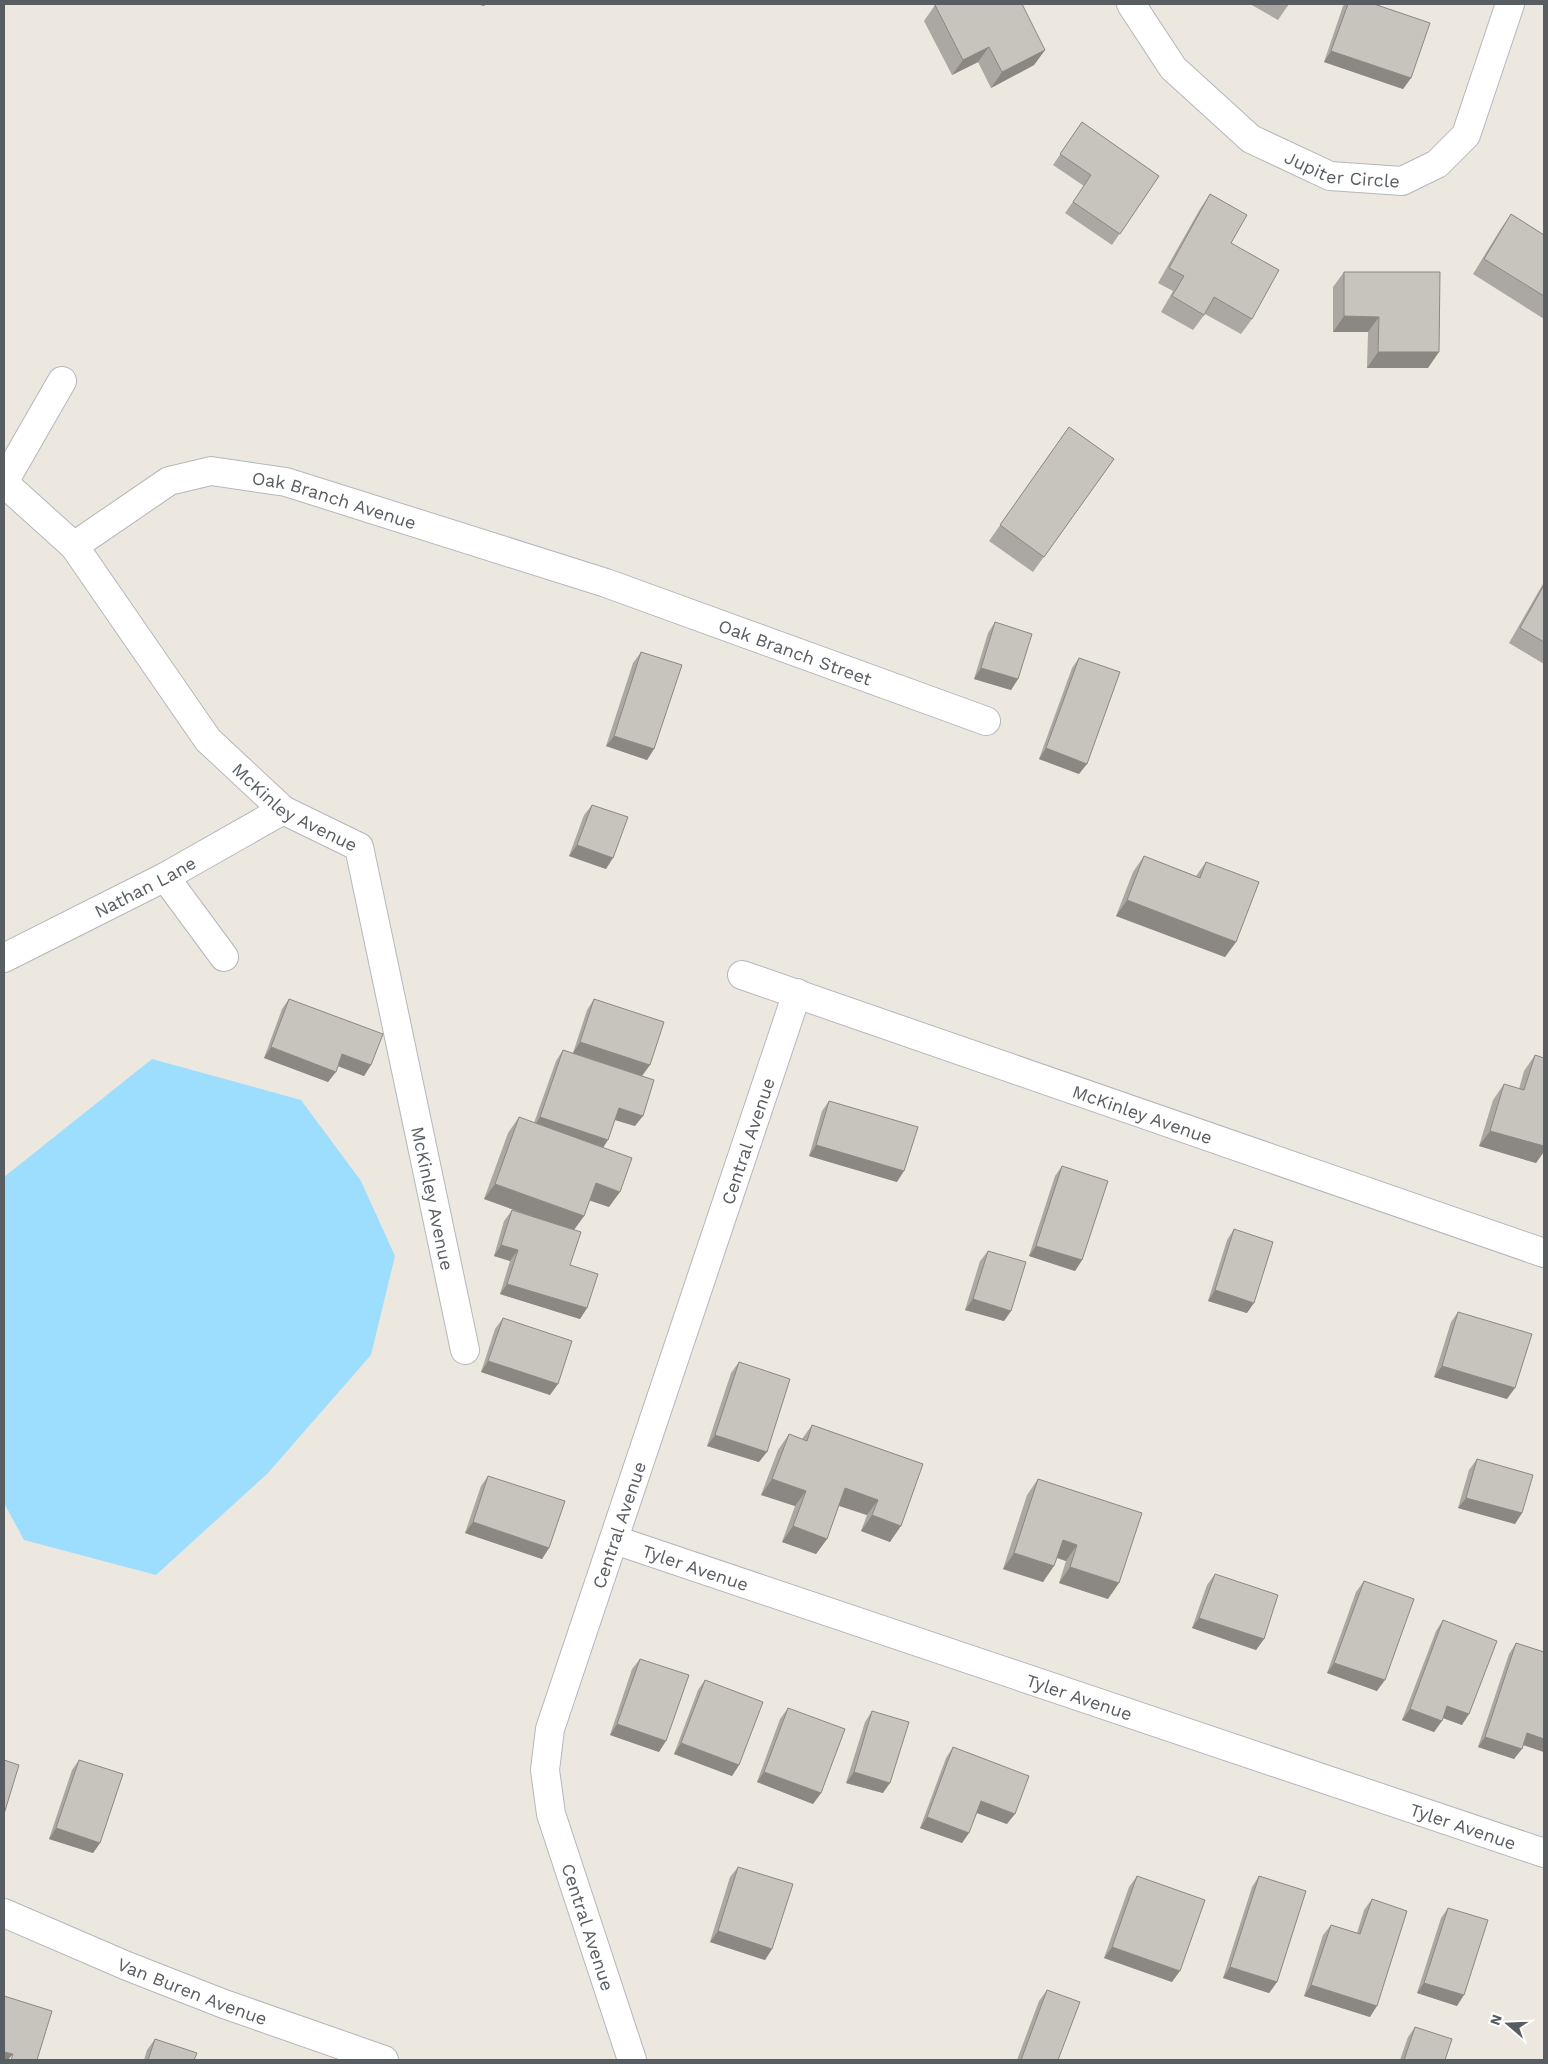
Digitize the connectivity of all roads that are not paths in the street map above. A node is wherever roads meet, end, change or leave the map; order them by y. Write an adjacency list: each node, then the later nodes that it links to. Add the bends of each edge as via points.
1 (1131, 4): 2 (street, Jupiter Circle, via 1173,68 1251,139 1330,176 1402,181 1437,164 1466,135)
2 (1510, 4)
3 (62, 381): 4 (street)
4 (4, 483): 5 (street, McKinley Avenue)
5 (74, 546): 6 (street, Oak Branch Avenue, via 169,481 211,471 286,482); 8 (street, McKinley Avenue, via 208,740)
6 (606, 583): 7 (street, Oak Branch Street)
7 (986, 721)
8 (283, 810): 9 (street, Nathan Lane); 15 (street, McKinley Avenue, via 359,847)
9 (165, 877): 10 (street); 11 (street, Nathan Lane)
10 (224, 957)
11 (4, 958)
12 (742, 975): 13 (street, McKinley Avenue)
13 (797, 994): 14 (street, McKinley Avenue); 16 (street, Central Avenue)
14 (1544, 1253)
15 (465, 1350)
16 (615, 1540): 17 (street, Tyler Avenue); 20 (street, Central Avenue, via 550,1729 545,1770 551,1814)
17 (1544, 1853)
18 (4, 1913): 19 (street, Van Buren Avenue, via 224,2004)
19 (384, 2060)
20 (632, 2060)

